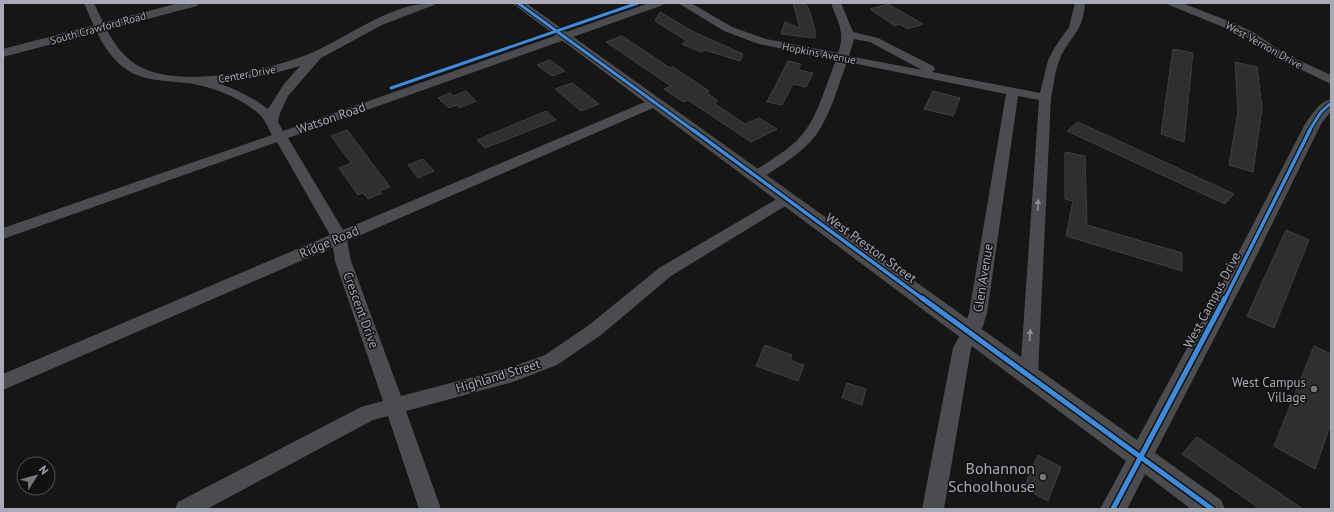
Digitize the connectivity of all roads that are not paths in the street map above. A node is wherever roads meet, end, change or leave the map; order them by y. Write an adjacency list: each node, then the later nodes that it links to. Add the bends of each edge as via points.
1 (89, 3): 10 (street, Center Drive)
2 (193, 3): 10 (street, South Crawford Road)
3 (430, 3): 14 (street, Center Drive, via 371,26)
4 (518, 3): 12 (street, West Preston Street)
5 (659, 3): 12 (street, Watson Road)
6 (682, 3): 15 (street, Hopkins Avenue, via 728,29 748,37)
7 (836, 3): 11 (street)
8 (1080, 3): 20 (street, via 1076,27 1056,53 1050,68)
9 (1173, 3): 18 (street, West Vernon Drive, via 1236,28 1281,56)
10 (100, 27): 13 (street, South Crawford Road); 16 (street, Center Drive, via 116,53 133,69 154,76)
11 (848, 34): 15 (street); 17 (street, Hopkins Avenue, via 874,40 927,68)
12 (564, 36): 21 (street, West Preston Street); 24 (street, Watson Road)
13 (3, 52)
14 (323, 52): 16 (street, Center Drive, via 257,74); 23 (street, via 298,75 280,99 273,111)
15 (843, 58): 17 (street, Hopkins Avenue); 25 (street, via 820,117 810,134 791,152)
16 (194, 80): 23 (street, Crescent Drive, via 246,99 265,112)
17 (962, 80): 19 (street, Hopkins Avenue)
18 (1331, 80)
19 (1013, 91): 20 (street, Hopkins Avenue); 29 (street, Glen Avenue, via 978,313)
20 (1045, 98): 30 (street, one-way to 20)
21 (656, 102): 25 (street, West Preston Street); 28 (street, Ridge Road)
22 (1331, 103): 33 (street, West Campus Drive, via 1313,124)
23 (272, 121): 24 (street, Crescent Drive)
24 (280, 136): 27 (street, Watson Road); 28 (street, Crescent Drive)
25 (756, 176): 26 (street, West Preston Street)
26 (787, 199): 29 (street, West Preston Street); 32 (street, Highland Street, via 665,272 594,330 551,360 513,374)
27 (3, 234)
28 (339, 238): 31 (street, Ridge Road); 32 (street, Crescent Drive, via 343,261)
29 (970, 331): 30 (street, West Preston Street); 36 (street, Glen Avenue, via 962,348)
30 (1029, 374): 33 (street, West Preston Street)
31 (3, 382)
32 (394, 405): 34 (street, Highland Street, via 358,417); 35 (street, Crescent Drive)
33 (1141, 457): 37 (street, West Campus Drive); 38 (street, West Preston Street)
34 (186, 509)
35 (430, 509)
36 (933, 509)
37 (1113, 509)
38 (1212, 509)

